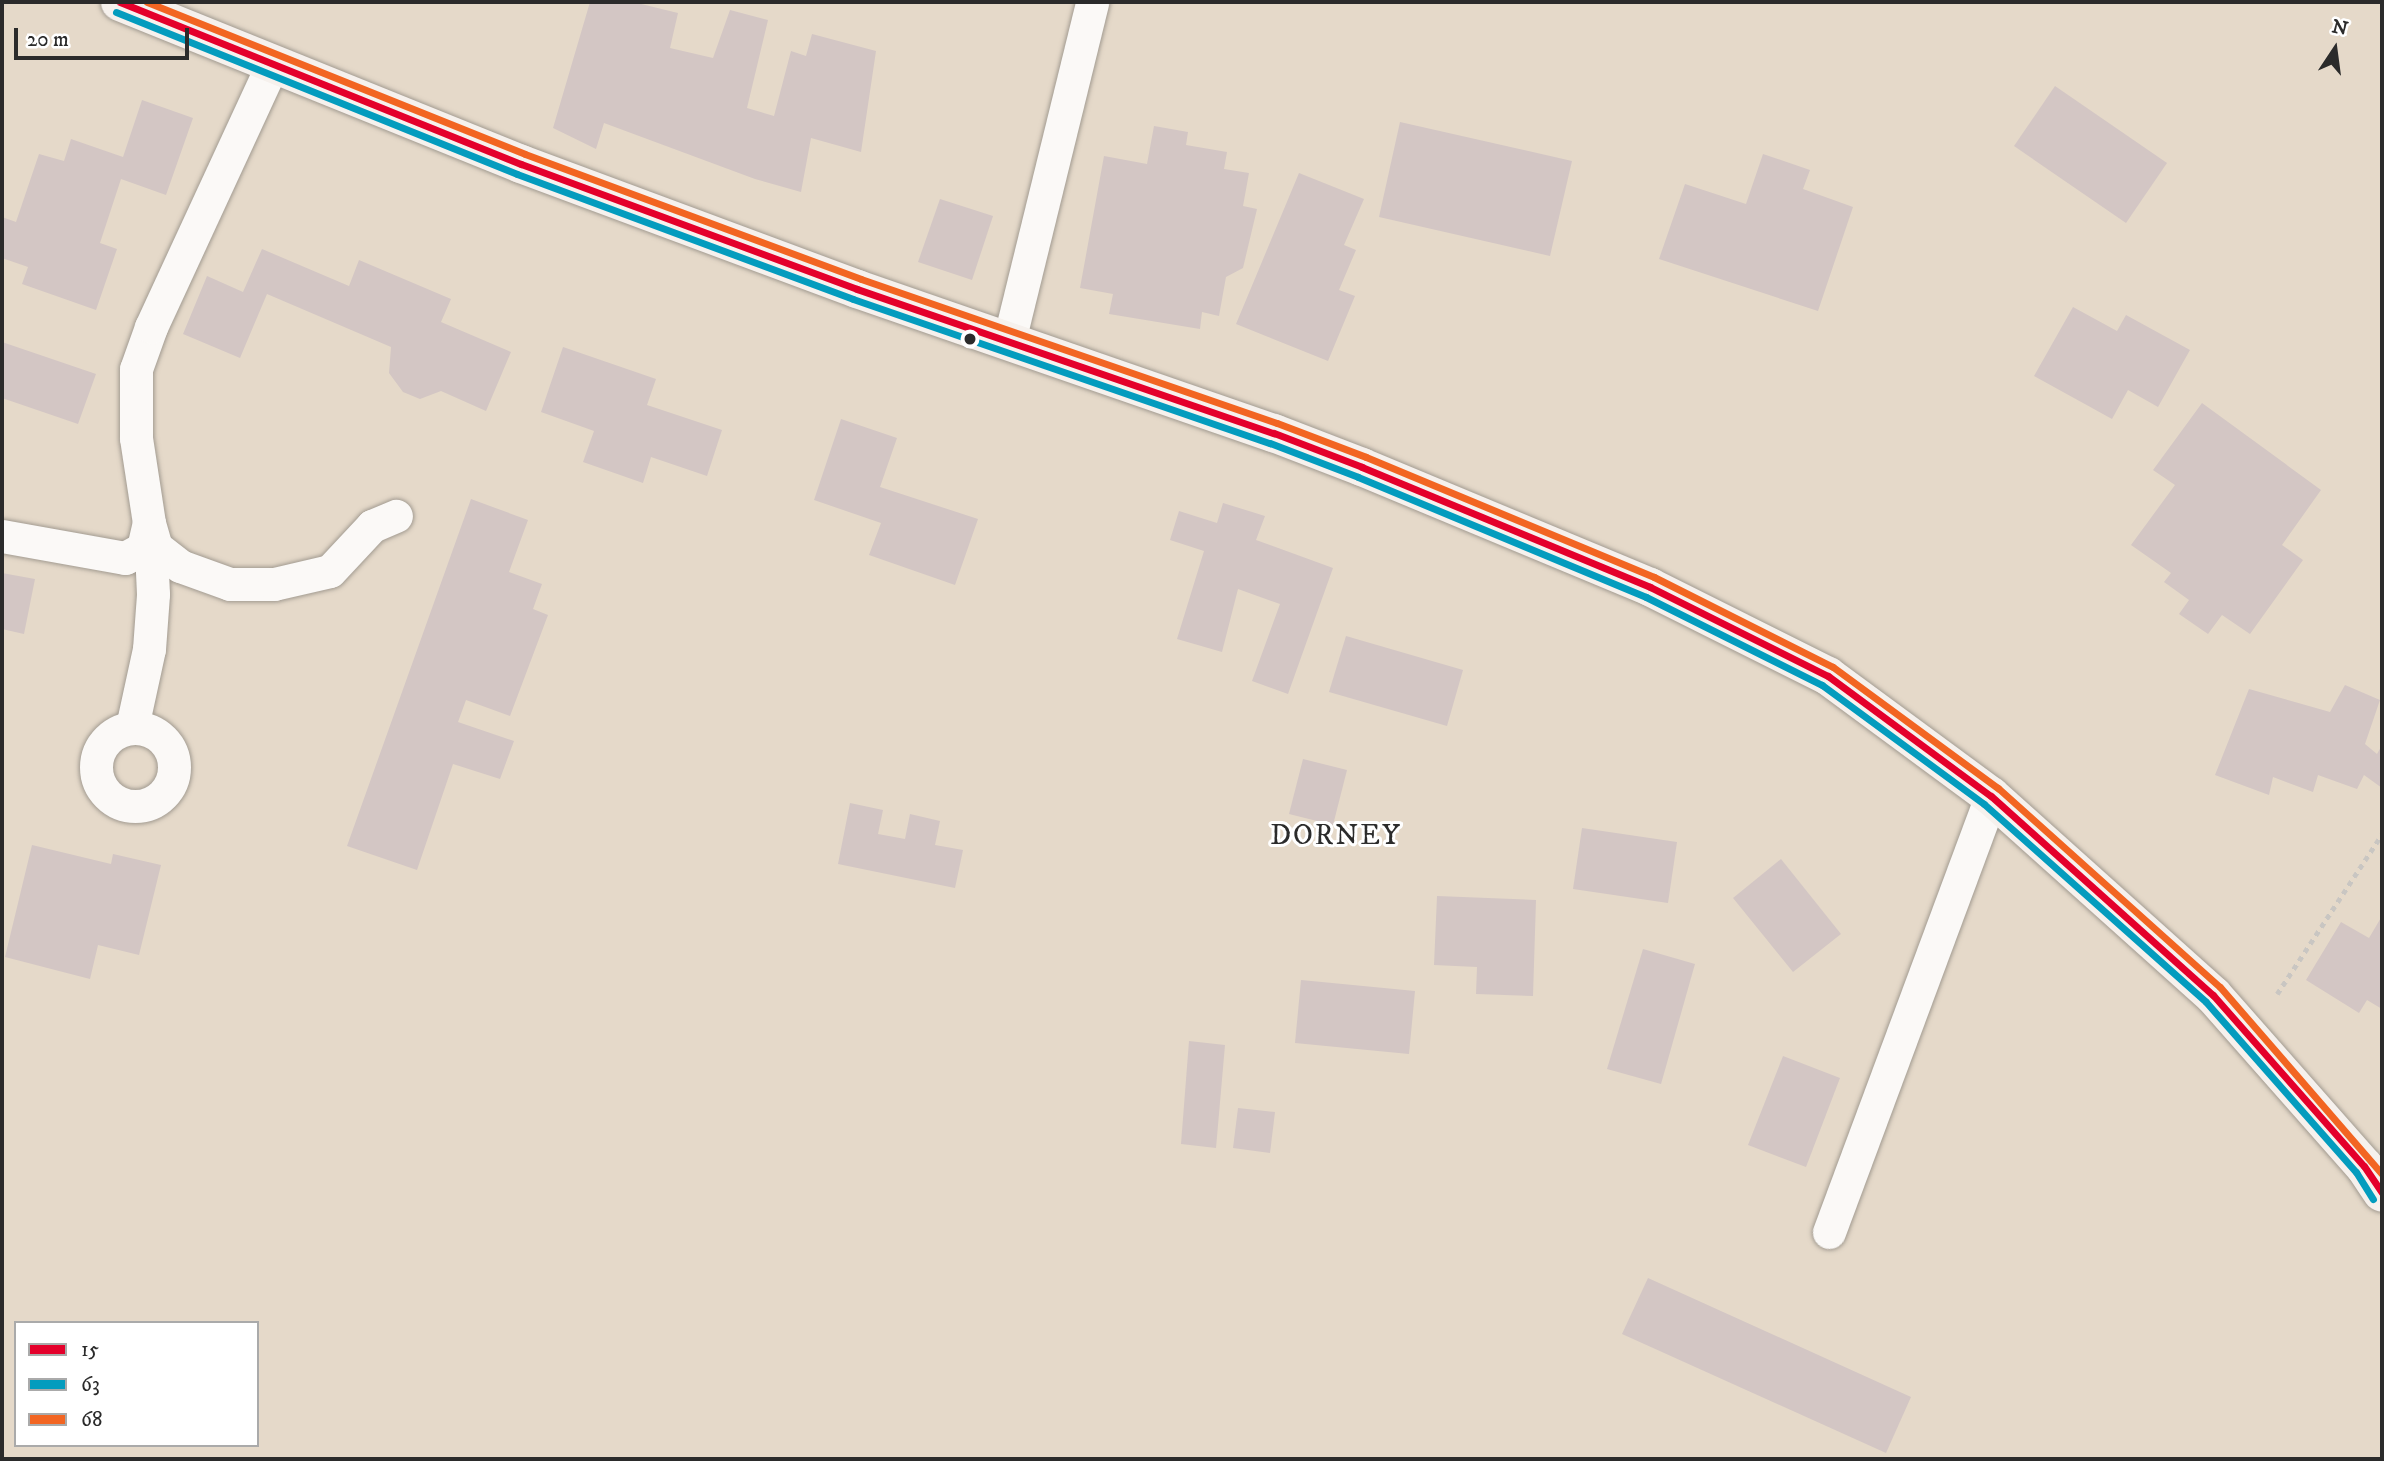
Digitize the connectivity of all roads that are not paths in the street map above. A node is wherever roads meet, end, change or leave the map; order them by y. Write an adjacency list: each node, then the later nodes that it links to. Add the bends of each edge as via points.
1 (120, 2): 3 (main road)
2 (1093, 2): 4 (lane)
3 (273, 63): 4 (main road, via 521,164); 6 (lane, via 136,369 136,438)
4 (1009, 341): 9 (main road, via 1274,432 1650,587 1828,677)
5 (397, 516): 6 (lane, via 372,526 330,571 274,584 230,584 180,566 156,547)
6 (149, 523): 7 (lane, via 143,548 125,558); 8 (lane, via 150,636)
7 (2, 536)
8 (132, 727)
9 (1991, 796): 10 (main road, via 2213,995 2364,1166); 11 (lane)
10 (2382, 1193)
11 (1829, 1232)

